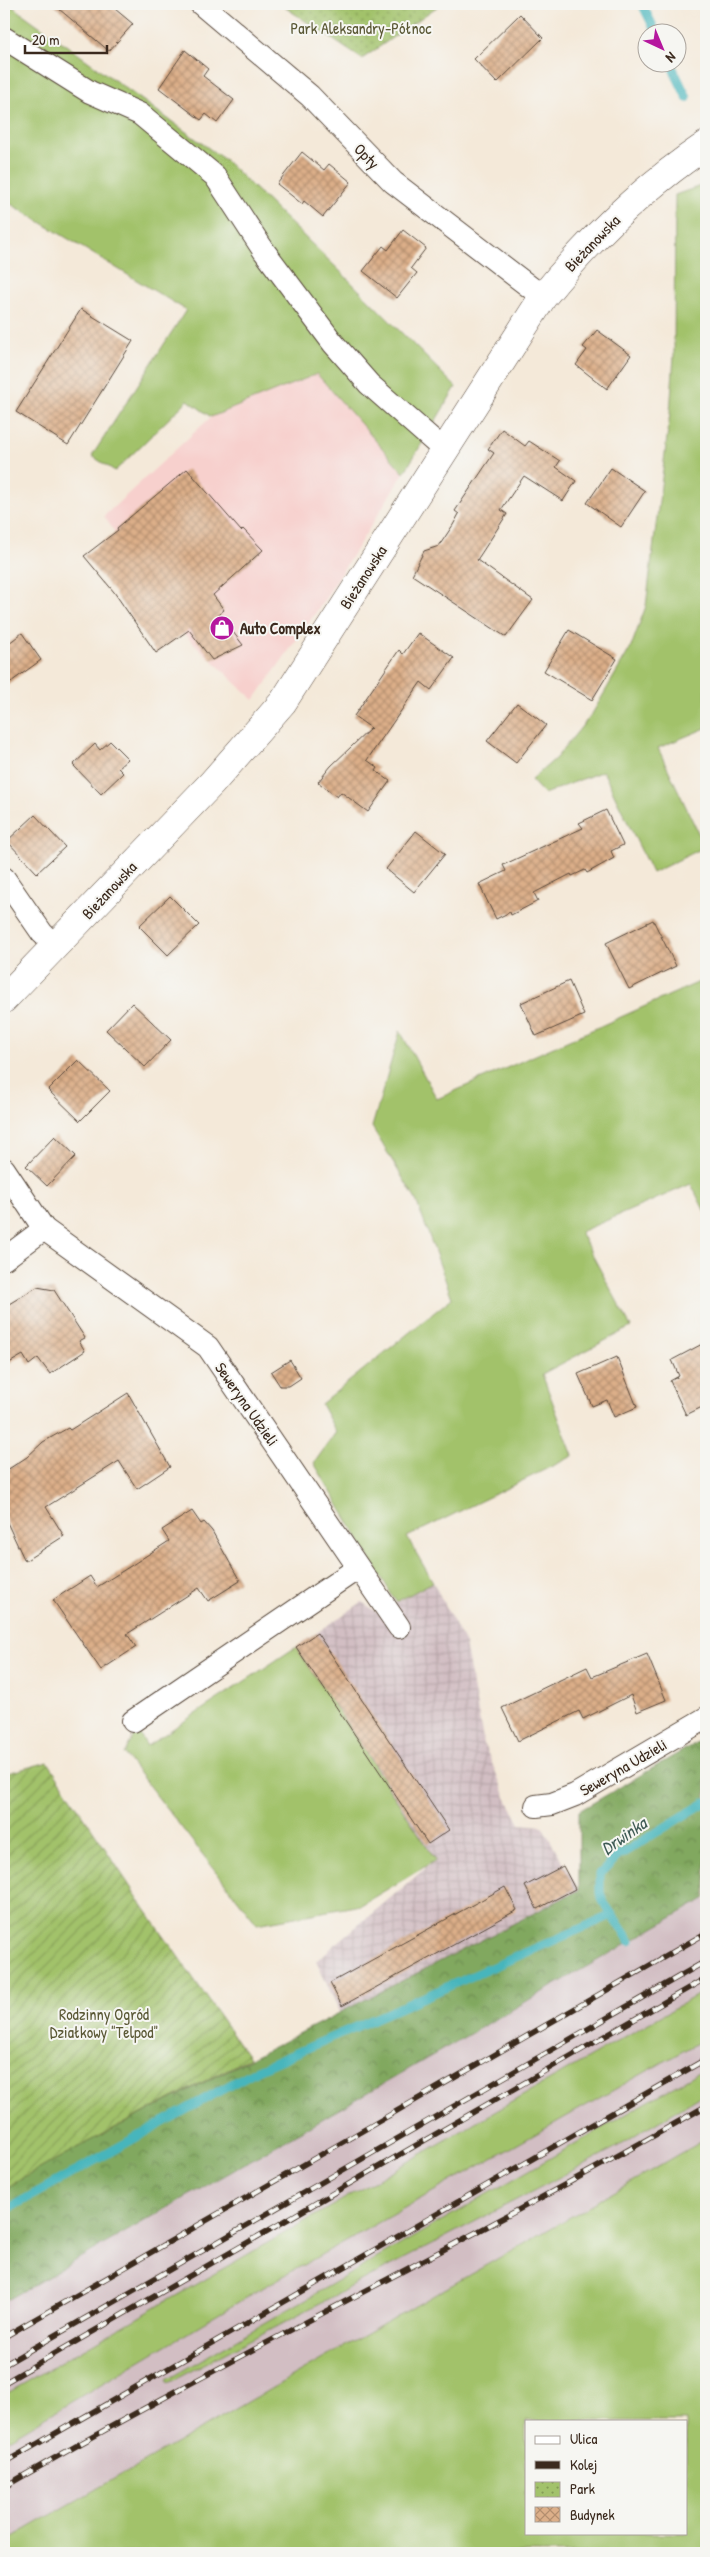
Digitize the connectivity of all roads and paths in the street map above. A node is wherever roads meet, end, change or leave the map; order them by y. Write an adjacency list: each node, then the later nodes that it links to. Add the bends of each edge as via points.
1 (201, 4): 4 (street, Opty, via 310,96 393,182)
2 (4, 38): 5 (street, via 90,92 140,114 215,176 264,251 333,343 368,384)
3 (706, 146): 4 (street, Bieżanowska, via 667,173 620,214 588,244)
4 (544, 296): 5 (street, Bieżanowska)
5 (444, 450): 7 (street, Bieżanowska, via 283,702 212,783)
6 (4, 878): 7 (street, via 42,933)
7 (56, 946): 8 (street, Bieżanowska)
8 (4, 999)
9 (4, 1169): 10 (street)
10 (44, 1229): 11 (street); 12 (street, Seweryna Udzieli, via 208,1347)
11 (4, 1259)
12 (358, 1568): 13 (street, Seweryna Udzieli); 15 (street)
13 (399, 1627)
14 (706, 1718): 16 (street, Seweryna Udzieli, via 575,1795)
15 (134, 1721)
16 (536, 1806)

